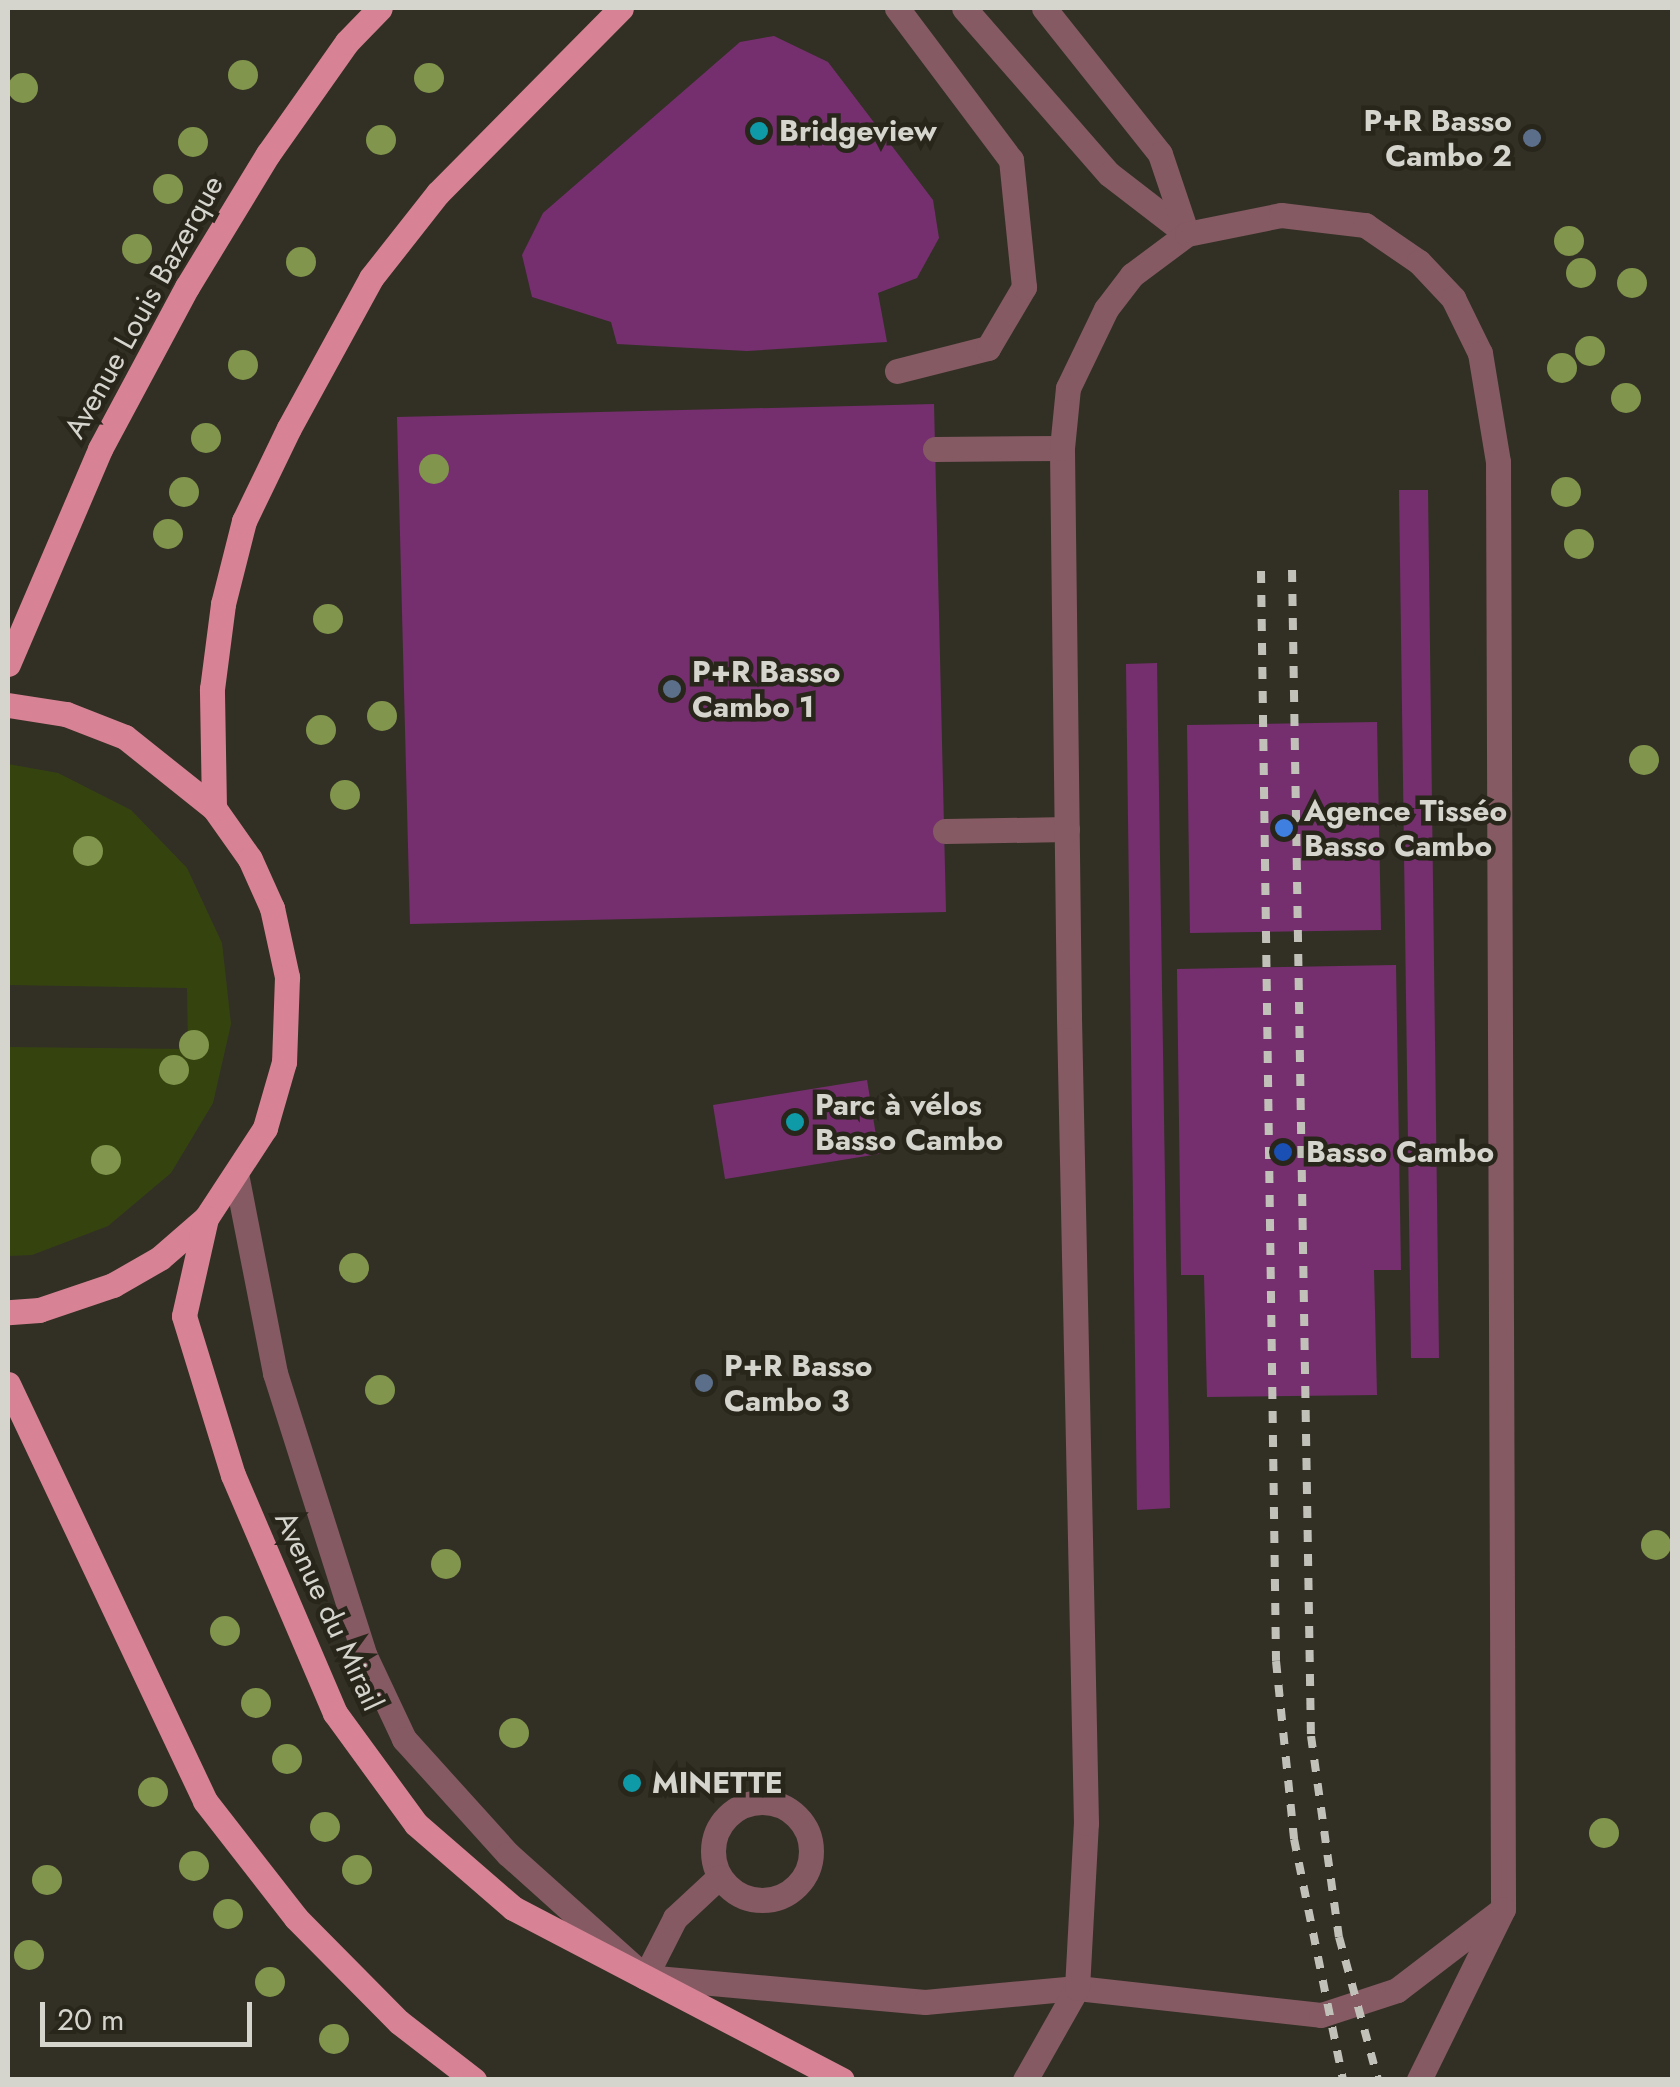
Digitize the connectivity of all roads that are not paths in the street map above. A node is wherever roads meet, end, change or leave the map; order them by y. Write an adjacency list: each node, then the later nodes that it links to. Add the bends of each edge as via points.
1 (380, 8): 10 (main road, Avenue Louis Bazerque, via 347,42 268,154 187,287 100,449)
2 (621, 8): 12 (main road, via 438,193 371,278 288,428 244,521 223,604 212,689)
3 (898, 8): 7 (lane, via 1011,160 1024,287 988,348)
4 (964, 8): 6 (lane, via 1110,174)
5 (1044, 8): 6 (lane, via 1160,154)
6 (1187, 234): 8 (lane, via 1132,276 1106,308 1068,388); 20 (lane, via 1281,215 1364,225 1418,262 1453,298 1480,354 1498,462)
7 (896, 371)
8 (1062, 448): 9 (lane); 13 (lane)
9 (935, 449)
10 (8, 664)
11 (8, 705): 12 (main road, via 66,714 126,737)
12 (214, 808): 15 (main road, via 250,859 272,908 287,977 284,1062 264,1128)
13 (1068, 829): 14 (lane); 22 (lane, via 1086,1822)
14 (944, 830)
15 (237, 1179): 16 (main road); 21 (lane, via 275,1372 365,1656 404,1739 508,1854)
16 (206, 1218): 17 (main road, via 160,1258 113,1285 39,1310); 21 (main road, Avenue du Mirail, via 184,1316 257,1540 335,1713 416,1824 499,1896)
17 (8, 1312)
18 (8, 1384): 23 (main road, via 205,1801 296,1918 399,2022)
19 (719, 1877): 21 (lane, via 675,1918)
20 (1503, 1909): 22 (lane, via 1397,1990 1321,2015); 26 (lane)
21 (645, 1977): 22 (lane, via 925,2002); 24 (main road, Avenue du Mirail)
22 (1077, 1988): 25 (lane)
23 (474, 2080)
24 (842, 2080)
25 (1025, 2080)
26 (1419, 2080)

